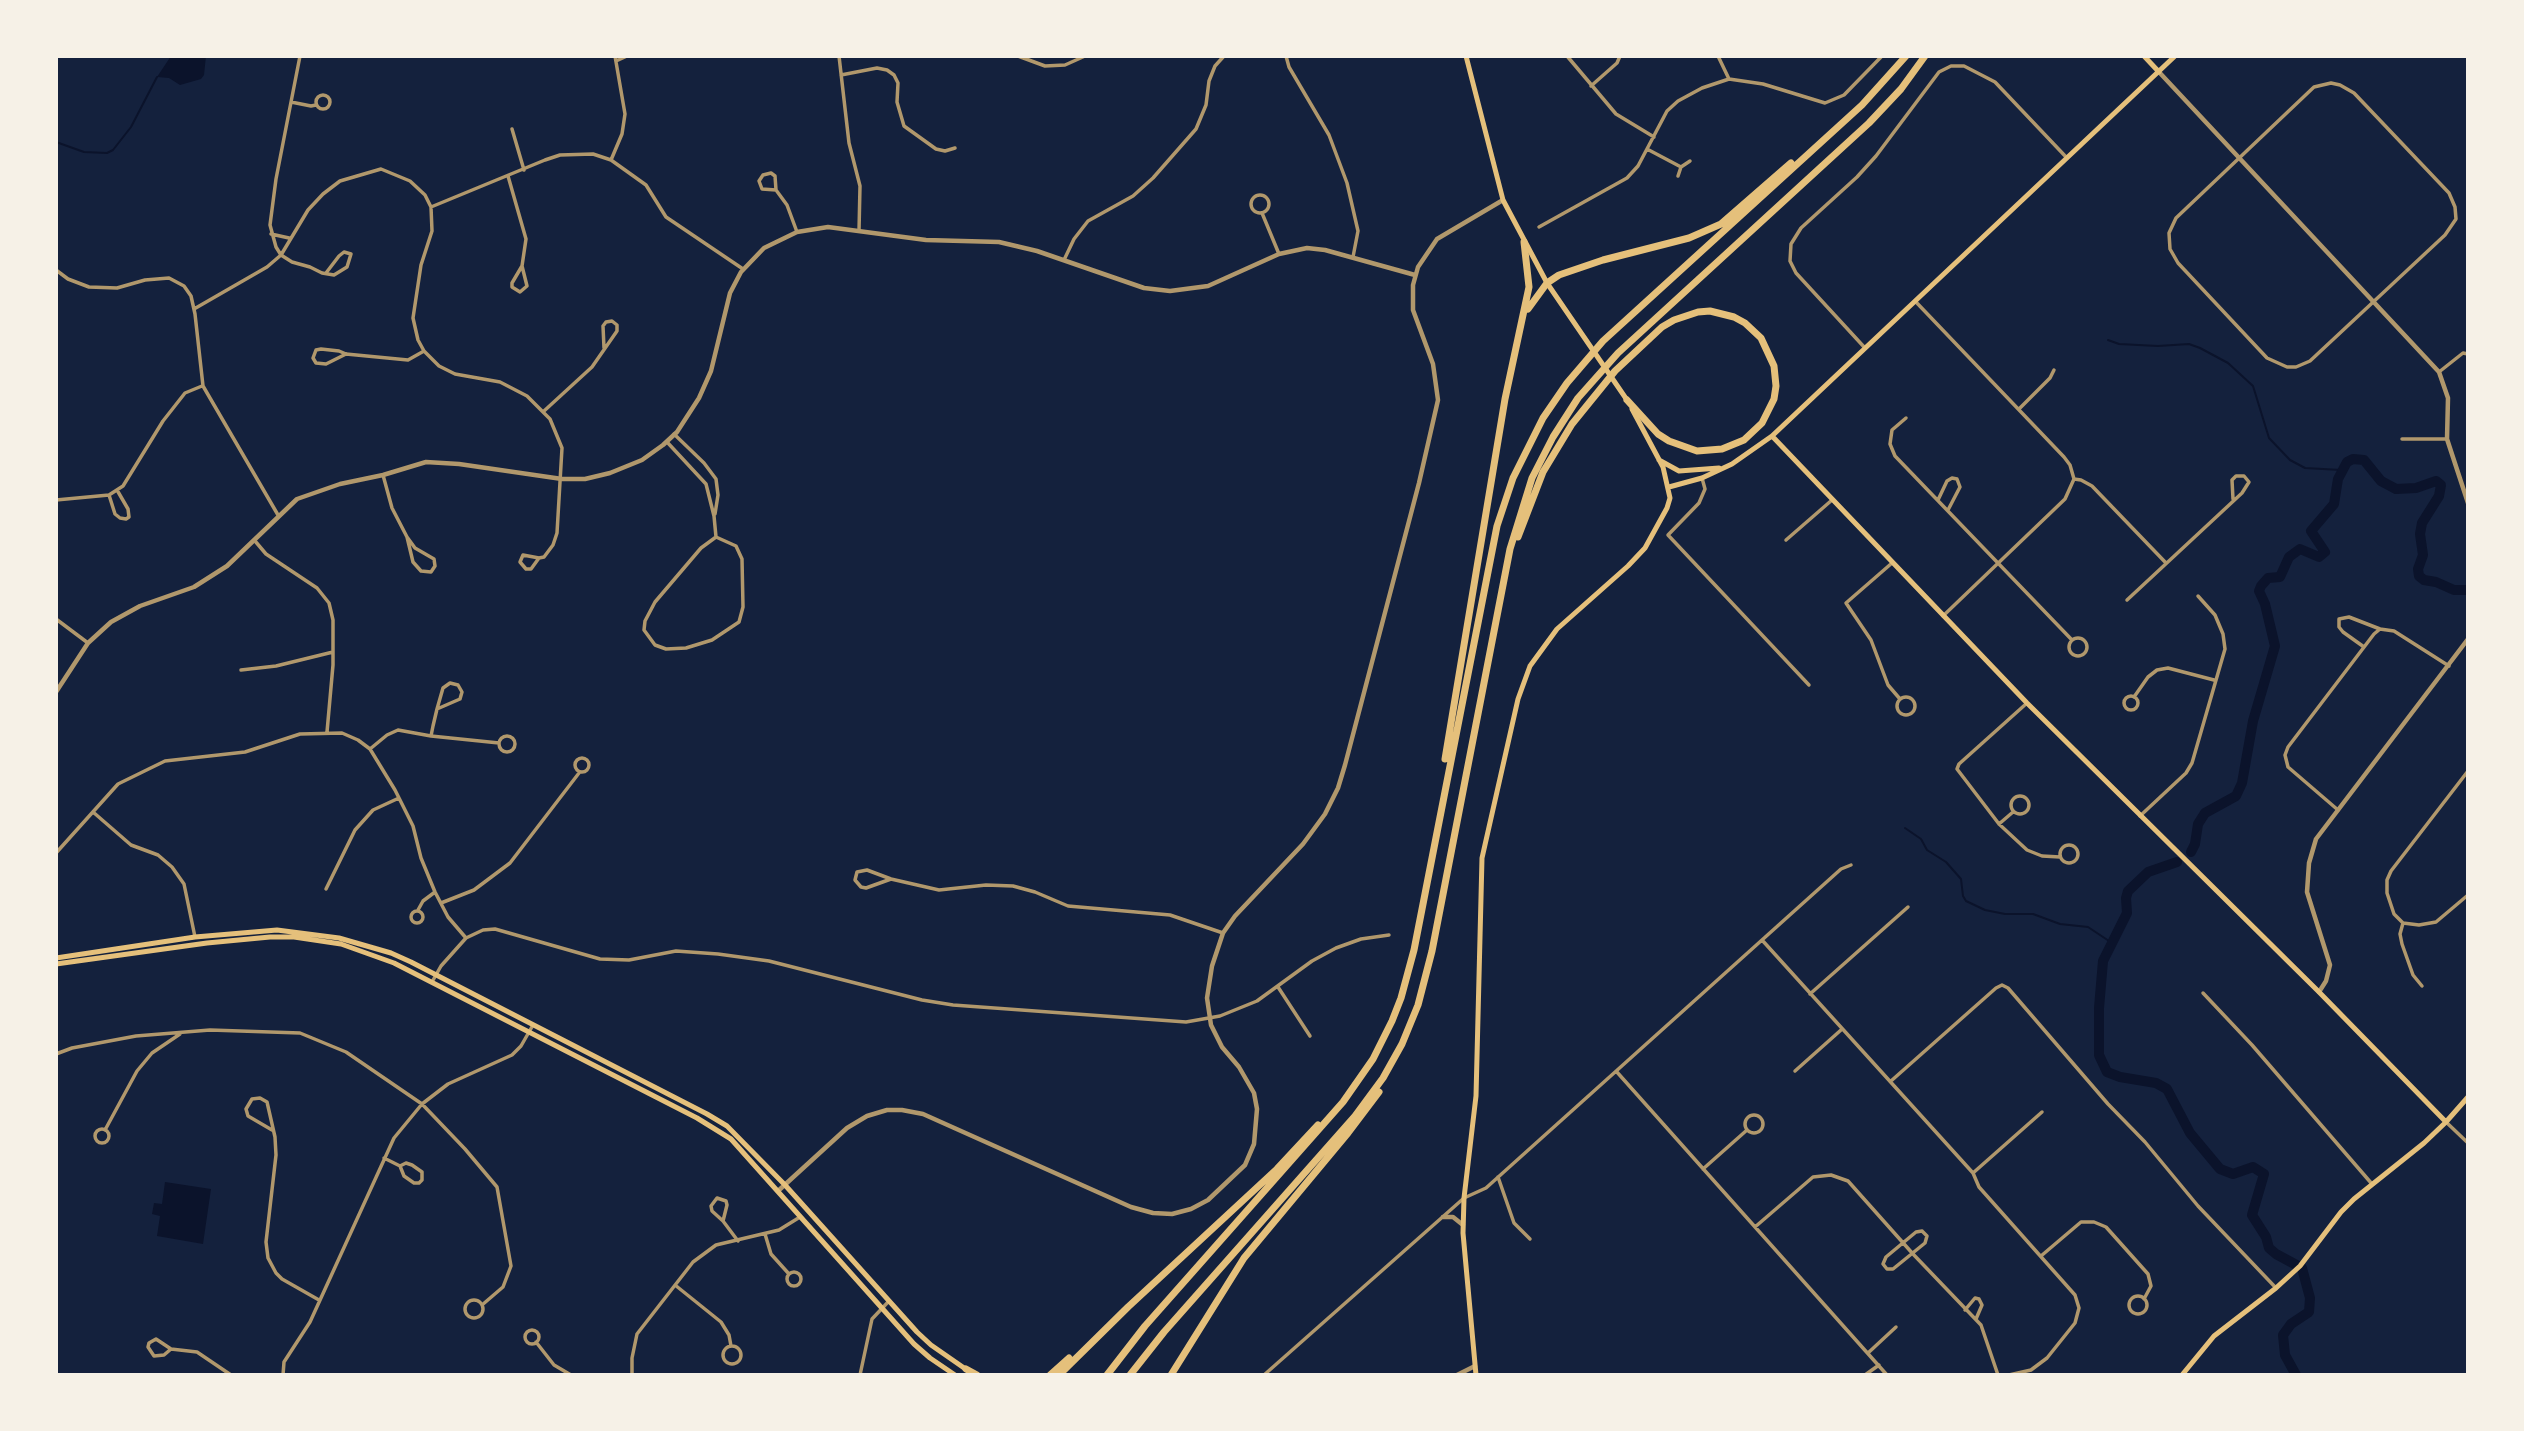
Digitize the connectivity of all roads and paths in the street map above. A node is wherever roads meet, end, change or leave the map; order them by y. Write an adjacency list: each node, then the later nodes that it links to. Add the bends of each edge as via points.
1 (300, 56): 24 (street)
2 (627, 56): 19 (street)
3 (649, 56): 4 (street)
4 (660, 56)
5 (839, 56): 21 (street)
6 (1018, 56): 7 (street, via 1045,66 1065,65)
7 (1084, 56)
8 (1224, 56): 52 (street, via 1209,81 1196,129 1133,196 1088,222)
9 (1286, 56): 51 (street, via 1329,135 1347,183 1357,231)
10 (1466, 56): 40 (main road)
11 (1567, 56): 23 (street)
12 (1620, 56): 23 (street)
13 (1718, 56): 22 (street)
14 (1882, 56): 22 (street, via 1844,95 1825,103)
15 (1906, 56): 26 (highway)
16 (1926, 56): 105 (highway, via 1869,123 1643,328 1591,383 1567,414 1537,468)
17 (2144, 56): 20 (main road)
18 (2175, 56): 20 (main road)
19 (616, 59): 33 (street, via 625,114)
20 (2159, 72): 31 (main road); 32 (street)
21 (841, 75): 29 (street, via 887,70 898,83 897,102 904,127 936,149); 44 (street, via 849,143 860,186)
22 (1730, 79): 28 (street, via 1678,101)
23 (1591, 86): 28 (street, via 1616,114)
24 (291, 102): 25 (street); 46 (street, via 270,216)
25 (316, 104): 25 (street, via 327,108 329,97 321,94)
26 (1862, 105): 58 (highway, via 1721,224 1689,238 1573,269); 133 (highway, via 1603,341 1543,418 1513,478 1497,526)
27 (512, 129): 36 (street)
28 (1654, 136): 30 (street)
29 (955, 148)
30 (1647, 149): 35 (street); 43 (street, via 1627,178)
31 (2067, 158): 59 (main road); 64 (street, via 1995,82 1964,66 1939,72 1877,156 1796,233 1791,244 1790,261 1796,273)
32 (2239, 158): 60 (street); 60 (street, via 2176,218 2169,249 2267,358 2287,368 2303,365); 60 (street, via 2314,87 2331,83 2354,93 2430,173 2453,199 2453,226)
33 (611, 160): 36 (street, via 560,155); 54 (street, via 646,185 666,217)
34 (1690, 161): 35 (street)
35 (1681, 167): 38 (street)
36 (524, 170): 37 (street)
37 (508, 176): 41 (street); 53 (street, via 526,239)
38 (1678, 176)
39 (776, 190): 39 (street, via 775,176 763,174 759,181 762,189); 45 (street)
40 (1503, 200): 48 (main road); 57 (street, via 1437,239)
41 (431, 208): 47 (street, via 410,181 381,169 341,181 323,194); 65 (street, via 432,231 413,318)
42 (1262, 212): 42 (street, via 1268,207 1267,199 1257,195 1251,205 1255,212); 49 (street)
43 (1539, 227)
44 (859, 231): 45 (street); 52 (street, via 926,240 999,242)
45 (797, 232): 54 (street, via 764,248)
46 (271, 234): 47 (street); 50 (street)
47 (290, 238): 50 (street)
48 (1524, 242): 58 (main road); 62 (highway, via 1529,287)
49 (1279, 254): 51 (street, via 1315,248); 52 (street, via 1208,286 1170,291 1144,288)
50 (281, 255): 56 (street); 61 (street)
51 (1353, 257): 57 (street)
52 (1064, 260)
53 (522, 266): 53 (street, via 512,283 520,292 527,286)
54 (743, 269): 75 (street, via 730,293 711,370 699,398)
55 (56, 270): 61 (street, via 89,287 117,288 169,278 184,286)
56 (326, 273): 56 (street, via 341,272 351,254 344,252)
57 (1415, 275): 149 (street, via 1413,310 1433,365 1438,400 1345,765 1315,830)
58 (1547, 282): 62 (highway, via 1530,304); 71 (main road)
59 (1915, 301): 64 (main road); 72 (street)
60 (2374, 301): 69 (street)
61 (194, 309): 70 (street)
62 (1518, 338): 133 (highway, via 1439,794)
63 (604, 348): 63 (street, via 617,331 612,321 603,326); 73 (street, via 587,373)
64 (1865, 348): 76 (main road)
65 (424, 351): 66 (street, via 408,360); 73 (street, via 439,366 455,374 500,382)
66 (346, 354): 66 (street, via 321,349 313,358 326,364)
67 (2468, 354): 69 (street)
68 (2053, 370): 72 (street)
69 (2439, 372): 78 (street, via 2448,398)
70 (203, 386): 87 (street, via 185,393); 95 (street)
71 (1625, 397): 80 (main road); 105 (highway, via 1669,441 1697,451 1722,449 1744,440 1762,423 1774,399 1774,366 1767,346 1754,330 1722,313 1686,314 1647,339 1600,387 1563,438 1535,490)
72 (2019, 409): 85 (street, via 2064,457)
73 (544, 411): 84 (street, via 562,448)
74 (1906, 418): 92 (street, via 1892,430 1891,450)
75 (674, 434): 79 (street); 96 (street, via 716,479)
76 (1772, 436): 81 (main road); 91 (main road)
77 (2402, 439): 78 (street)
78 (2448, 439): 93 (street)
79 (667, 442): 84 (street, via 642,460 610,473); 96 (street, via 702,478)
80 (1660, 460): 81 (main road, via 1680,472); 86 (main road)
81 (1724, 468): 83 (main road)
82 (383, 475): 84 (street, via 426,462); 95 (street, via 296,499); 97 (street, via 392,508)
83 (1702, 478): 86 (main road); 119 (street, via 1705,489 1699,503 1668,535)
84 (562, 479): 101 (street, via 554,545)
85 (2074, 479): 102 (street, via 2065,499); 104 (street, via 2092,486)
86 (1669, 487): 192 (main road, via 1667,508 1645,548 1547,640 1518,699 1481,865 1476,1096)
87 (117, 490): 88 (street); 88 (street, via 128,509 126,519 115,514)
88 (109, 495): 90 (street)
89 (2233, 499): 89 (street, via 2248,485 2244,476 2232,480); 104 (street)
90 (56, 500)
91 (1832, 500): 99 (street); 103 (main road)
92 (1938, 500): 94 (street); 94 (street, via 1949,479 1959,481)
93 (2468, 503)
94 (1948, 510): 102 (street)
95 (278, 515): 100 (street)
96 (714, 516): 98 (street)
97 (407, 537): 97 (street, via 413,562 421,571 431,572 434,559)
98 (716, 537): 98 (street, via 655,601 644,630 655,645 686,648 712,640 739,622 742,559 736,546)
99 (1786, 540)
100 (254, 541): 113 (street, via 194,587 140,606 111,622); 115 (street, via 317,588 329,603)
101 (538, 558): 101 (street, via 523,555 520,562 531,569)
102 (1998, 562): 108 (street); 112 (street)
103 (1892, 563): 108 (main road); 122 (street, via 1846,603 1871,640 1888,684)
104 (2167, 564): 107 (street)
105 (1503, 577): 166 (highway, via 1434,939)
106 (2198, 596): 118 (street, via 2215,615 2223,634 2225,649)
107 (2127, 600)
108 (1943, 616): 123 (main road)
109 (56, 619): 113 (street)
110 (2380, 629): 114 (street); 114 (street, via 2349,617 2339,619 2343,632); 116 (street, via 2394,631)
111 (2468, 639): 116 (street)
112 (2072, 640): 112 (street, via 2073,654 2086,652 2085,641)
113 (88, 643): 120 (street)
114 (2364, 647): 132 (street, via 2285,755 2288,767)
115 (333, 652): 117 (street); 125 (street)
116 (2449, 666): 132 (street)
117 (242, 670)
118 (2214, 680): 121 (street, via 2168,668 2157,670); 136 (street, via 2192,763)
119 (1808, 685)
120 (56, 692)
121 (2134, 697): 121 (street, via 2124,700 2128,710 2138,706)
122 (1900, 699): 122 (street, via 1899,711 1911,713 1912,699)
123 (2027, 703): 136 (main road); 137 (street, via 1957,769)
124 (437, 709): 124 (street, via 460,699 458,685 450,683 443,688); 126 (street)
125 (327, 732): 128 (street, via 342,733); 135 (street, via 300,734 245,752 164,761 118,784)
126 (431, 736): 127 (street); 128 (street, via 398,730)
127 (499, 743): 127 (street, via 506,752 514,749 512,737)
128 (370, 749): 131 (street)
129 (579, 773): 129 (street, via 588,767 585,758 577,761); 145 (street, via 510,863 474,890)
130 (2467, 773): 148 (street, via 2387,880 2394,914)
131 (399, 798): 142 (street, via 373,810 355,830); 143 (street)
132 (2338, 810): 161 (street, via 2316,839 2309,863 2307,892 2330,965)
133 (1440, 811): 176 (highway, via 1401,998 1373,1059)
134 (2013, 811): 134 (street, via 2025,812 2027,800 2015,797); 137 (street)
135 (93, 812): 138 (street); 151 (street, via 131,845 158,855 172,867 184,884)
136 (2140, 816): 161 (main road)
137 (1999, 824): 139 (street, via 2027,850)
138 (56, 853)
139 (2060, 858): 139 (street, via 2070,863 2077,851 2064,847)
140 (1851, 865): 153 (street)
141 (891, 879): 141 (street, via 861,870 855,875 866,888); 149 (street, via 939,890 1013,886 1068,906 1170,915)
142 (326, 889)
143 (435, 892): 145 (street); 147 (street, via 422,901)
144 (2468, 895): 148 (street, via 2436,922)
145 (441, 903): 152 (street)
146 (1908, 907): 163 (street)
147 (418, 911)
148 (2403, 923): 159 (street, via 2402,944)
149 (1223, 933): 164 (street, via 1209,983)
150 (1389, 935): 160 (street, via 1336,948)
151 (195, 937): 154 (street); 155 (main road); 157 (main road, via 266,930 321,934 390,953)
152 (466, 938): 157 (street); 164 (street, via 483,930 500,930 609,961 676,951 735,956 969,1007 1180,1023)
153 (1762, 940): 163 (street); 172 (street)
154 (196, 945): 156 (main road); 158 (main road, via 248,938 317,940 369,953)
155 (56, 957)
156 (56, 964)
157 (436, 975): 158 (street); 165 (main road)
158 (432, 982): 168 (main road)
159 (2422, 986)
160 (1279, 988): 164 (street, via 1257,1002); 170 (street)
161 (2319, 992): 179 (main road)
162 (2203, 993): 189 (street)
163 (1810, 994): 167 (street)
164 (1209, 1019): 190 (street, via 1254,1093 1257,1122 1245,1165 1208,1200 1191,1209 1172,1214 1130,1207 938,1120 902,1110 859,1120)
165 (533, 1025): 168 (street); 190 (main road, via 727,1126)
166 (1410, 1026): 233 (highway, via 1393,1062 1355,1115); 234 (highway, via 1408,1042 1386,1083 1244,1258)
167 (1841, 1030): 173 (street); 174 (street)
168 (529, 1032): 177 (street, via 512,1055 448,1084); 191 (main road, via 715,1128 731,1139)
169 (181, 1033): 171 (street, via 136,1036); 177 (street, via 300,1033 346,1052); 180 (street, via 152,1053 137,1072)
170 (1310, 1036)
171 (56, 1054)
172 (1616, 1070): 186 (street); 188 (street)
173 (1795, 1071)
174 (1891, 1081): 187 (street); 206 (street, via 1996,988 2008,988 2217,1228)
175 (2468, 1097): 179 (main road)
176 (1343, 1102): 211 (highway); 232 (highway)
177 (422, 1104): 184 (street); 210 (street, via 497,1187 511,1266 503,1287)
178 (2042, 1112): 187 (street)
179 (2446, 1122): 183 (street); 189 (main road)
180 (105, 1130)
181 (272, 1130): 181 (street, via 267,1102 252,1099 246,1109 248,1116); 208 (street, via 276,1155 268,1258 282,1279)
182 (1747, 1130): 182 (street, via 1758,1133 1763,1120 1757,1115 1749,1117); 186 (street)
183 (2468, 1143)
184 (384, 1158): 185 (street); 208 (street)
185 (400, 1166): 185 (street, via 404,1176 414,1182 422,1180 422,1172 412,1165)
186 (1703, 1169): 197 (street)
187 (1973, 1173): 203 (street, via 1979,1187)
188 (1498, 1176): 192 (street, via 1480,1192); 199 (street, via 1514,1223)
189 (2372, 1184): 206 (main road, via 2341,1212 2306,1259)
190 (785, 1185): 191 (street); 209 (main road)
191 (778, 1191): 193 (main road)
192 (1464, 1198): 194 (street); 196 (main road)
193 (800, 1217): 198 (street); 212 (main road)
194 (1443, 1217): 196 (street); 235 (street)
195 (723, 1221): 195 (street, via 726,1201 717,1198 712,1211); 200 (street)
196 (1463, 1224): 220 (main road)
197 (1755, 1227): 201 (street, via 1813,1177 1831,1174 1848,1181); 219 (street)
198 (765, 1234): 200 (street); 204 (street, via 771,1254)
199 (1530, 1239)
200 (738, 1241): 205 (street, via 716,1245 693,1262)
201 (1903, 1244): 202 (street); 202 (street, via 1916,1232 1927,1236); 202 (street, via 1886,1257 1886,1269)
202 (1913, 1255): 213 (street)
203 (2041, 1256): 207 (street, via 2081,1223 2106,1227 2148,1274 2151,1286); 241 (street, via 2075,1295 2079,1308 2075,1323 2047,1358 2031,1370)
204 (789, 1274): 204 (street, via 789,1285 800,1284 800,1275)
205 (675, 1285): 217 (street, via 721,1322); 226 (street, via 637,1334)
206 (2276, 1288): 242 (main road, via 2214,1336)
207 (2144, 1299): 207 (street, via 2131,1300 2129,1307 2134,1313 2144,1312)
208 (318, 1300): 224 (street, via 310,1322 284,1362)
209 (890, 1300): 212 (street); 222 (main road, via 931,1345)
210 (482, 1305): 210 (street, via 469,1301 467,1315 480,1315)
211 (1128, 1307): 230 (highway); 231 (highway)
212 (881, 1308): 227 (street, via 872,1319); 228 (main road, via 930,1359)
213 (1965, 1310): 214 (street); 214 (street, via 1979,1299 1982,1305)
214 (1976, 1319): 240 (street)
215 (1896, 1327): 219 (street)
216 (536, 1342): 216 (street, via 538,1333 527,1331 527,1342); 225 (street, via 554,1365)
217 (730, 1346): 217 (street, via 724,1358 736,1363 741,1354)
218 (171, 1349): 218 (street, via 156,1339 148,1347 154,1356); 223 (street, via 197,1352)
219 (1868, 1353): 221 (street)
220 (1475, 1366): 236 (street); 237 (main road)
221 (1879, 1366): 238 (street); 239 (street)
222 (966, 1369): 229 (highway)
223 (231, 1375)
224 (283, 1375)
225 (571, 1375)
226 (632, 1375)
227 (860, 1375)
228 (955, 1375)
229 (976, 1375)
230 (1050, 1375)
231 (1059, 1375)
232 (1107, 1375)
233 (1130, 1375)
234 (1171, 1375)
235 (1264, 1375)
236 (1457, 1375)
237 (1476, 1375)
238 (1865, 1375)
239 (1888, 1375)
240 (1998, 1375)
241 (2009, 1375)
242 (2182, 1375)

